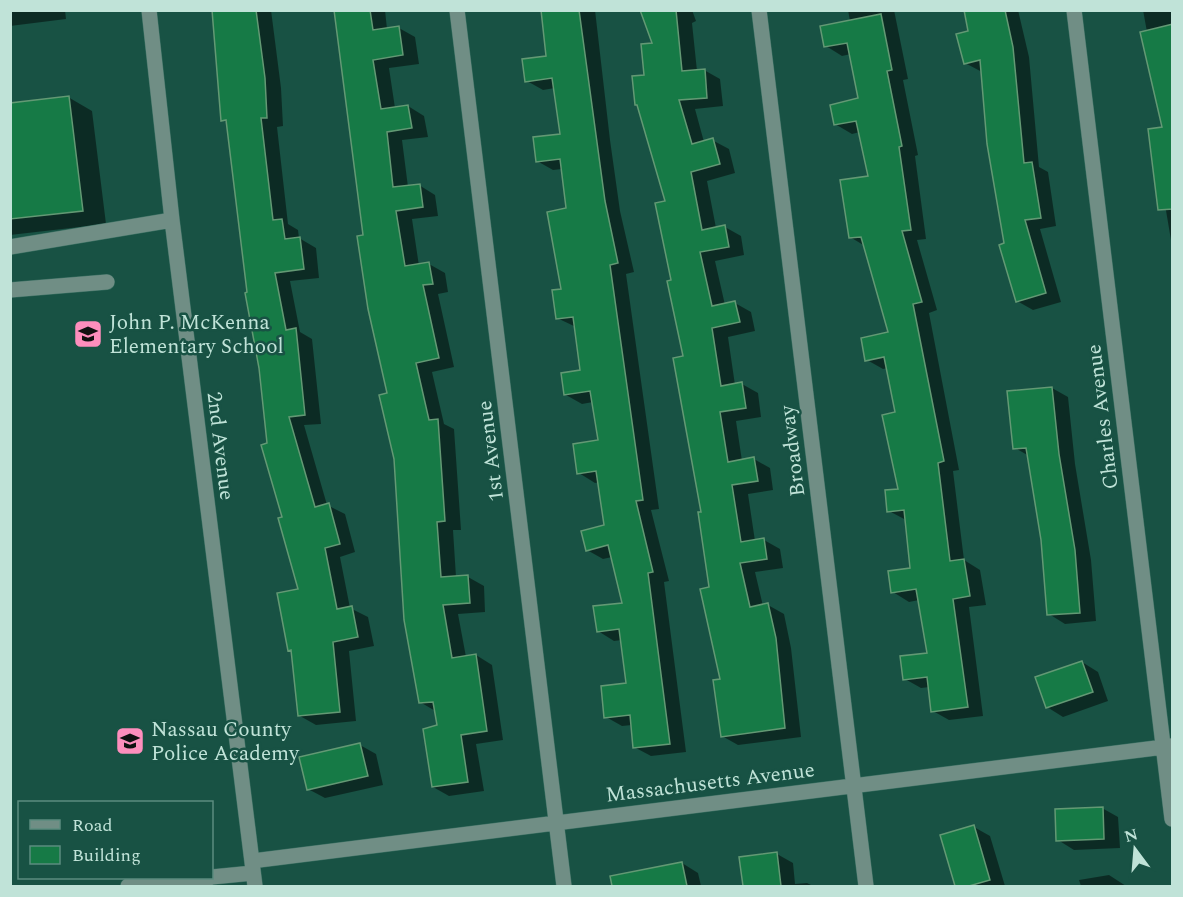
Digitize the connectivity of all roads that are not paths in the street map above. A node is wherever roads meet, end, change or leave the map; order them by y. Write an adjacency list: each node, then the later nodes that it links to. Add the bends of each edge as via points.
1 (149, 10): 5 (street, 2nd Avenue)
2 (457, 10): 12 (street, 1st Avenue)
3 (759, 10): 10 (street, Broadway)
4 (1074, 10): 9 (street, Charles Avenue)
5 (172, 220): 6 (street); 13 (street, 2nd Avenue)
6 (10, 247)
7 (107, 282): 8 (street)
8 (10, 290)
9 (1168, 746): 10 (street, Massachusetts Avenue); 11 (street, Charles Avenue)
10 (854, 786): 12 (street, Massachusetts Avenue); 18 (street, Broadway)
11 (1173, 819)
12 (556, 823): 13 (street, Massachusetts Avenue); 17 (street, 1st Avenue)
13 (253, 873): 14 (street, Massachusetts Avenue)
14 (213, 877)
15 (193, 879): 16 (street, Massachusetts Avenue)
16 (128, 886)
17 (564, 886)
18 (866, 886)

